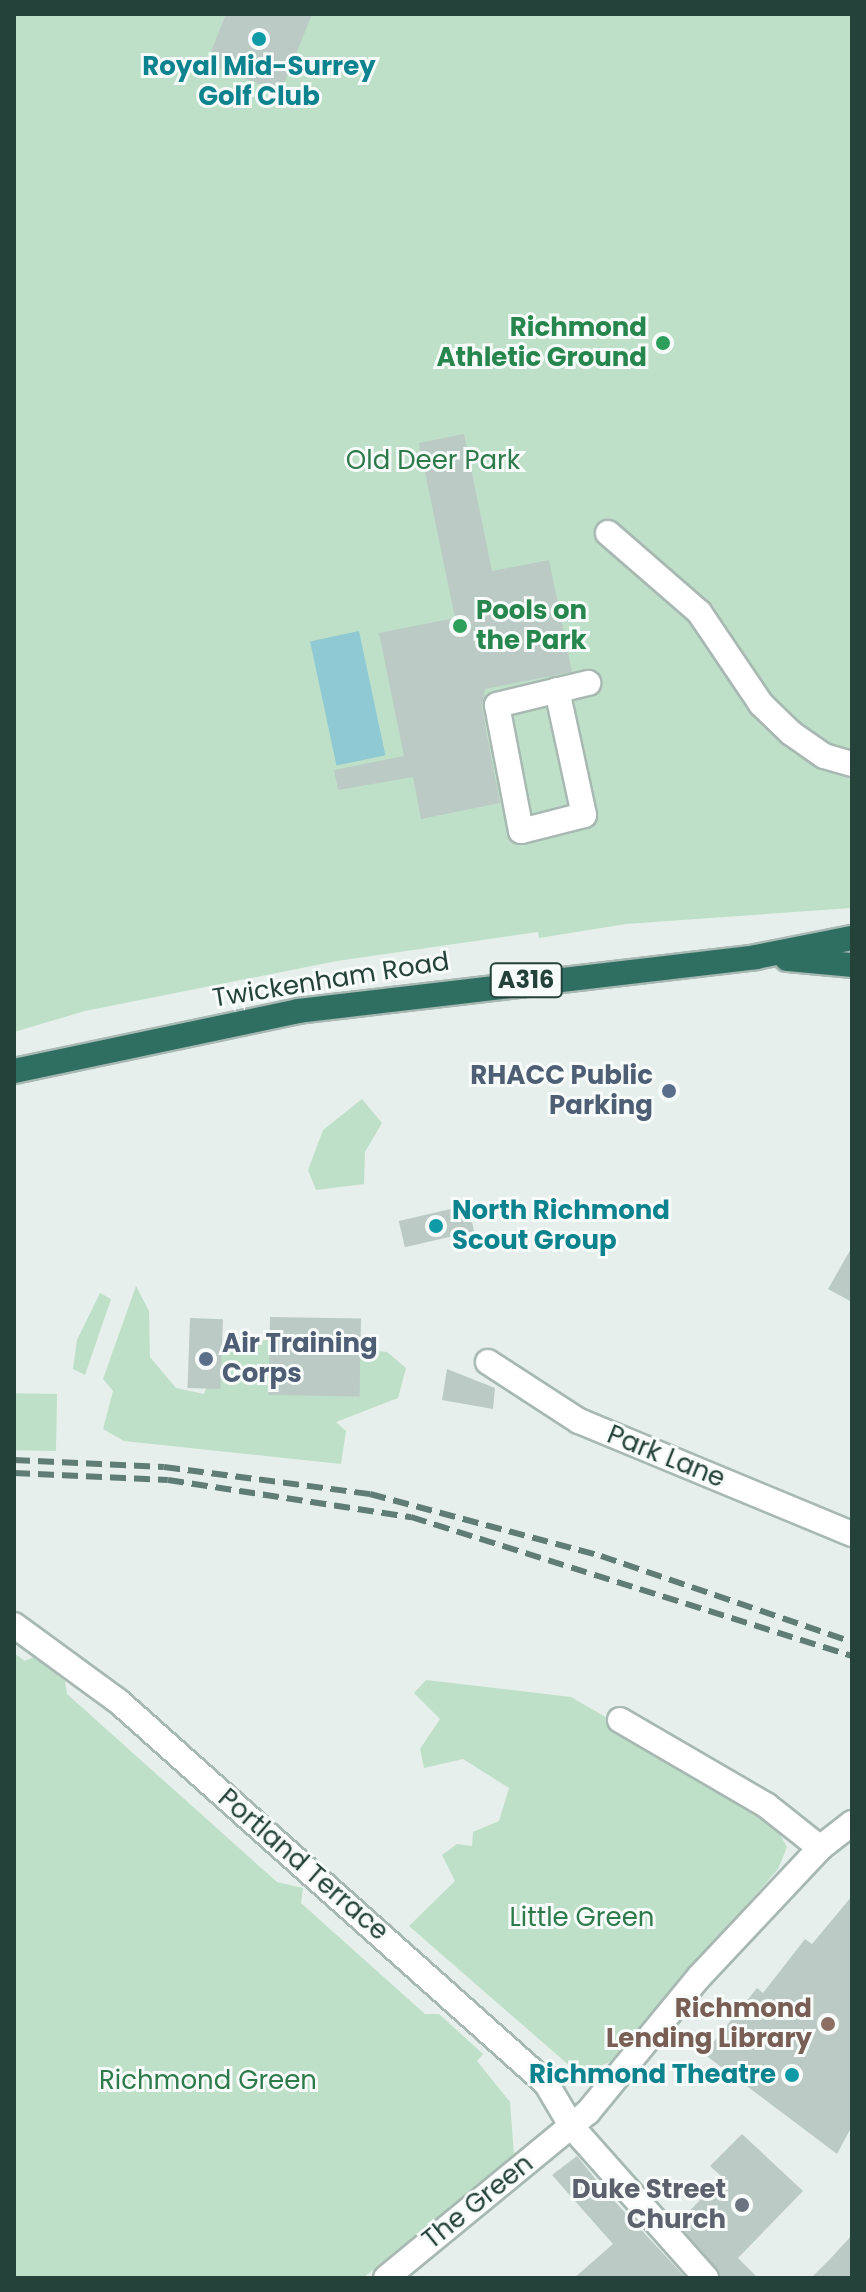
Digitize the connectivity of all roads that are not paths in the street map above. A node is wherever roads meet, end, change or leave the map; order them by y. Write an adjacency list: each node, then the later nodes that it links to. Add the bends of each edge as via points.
1 (608, 533): 4 (street, via 699,612 761,704 791,733 824,756)
2 (588, 683): 3 (street)
3 (557, 690): 3 (street, via 584,815 521,831 497,705)
4 (852, 764)
5 (852, 938): 6 (highway, Twickenham Road / A316)
6 (756, 957): 7 (highway, Twickenham Road / A316); 8 (highway, Twickenham Road / A316, via 298,1011)
7 (852, 965)
8 (14, 1071)
9 (488, 1362): 10 (street, Park Lane, via 579,1421)
10 (852, 1534)
11 (14, 1625): 15 (street, Portland Terrace, via 118,1701 388,1940 546,2083)
12 (620, 1720): 14 (street, via 766,1805)
13 (852, 1823): 14 (street)
14 (820, 1848): 15 (street)
15 (572, 2127): 16 (street, The Green); 17 (street, Portland Terrace)
16 (386, 2278)
17 (706, 2278)

